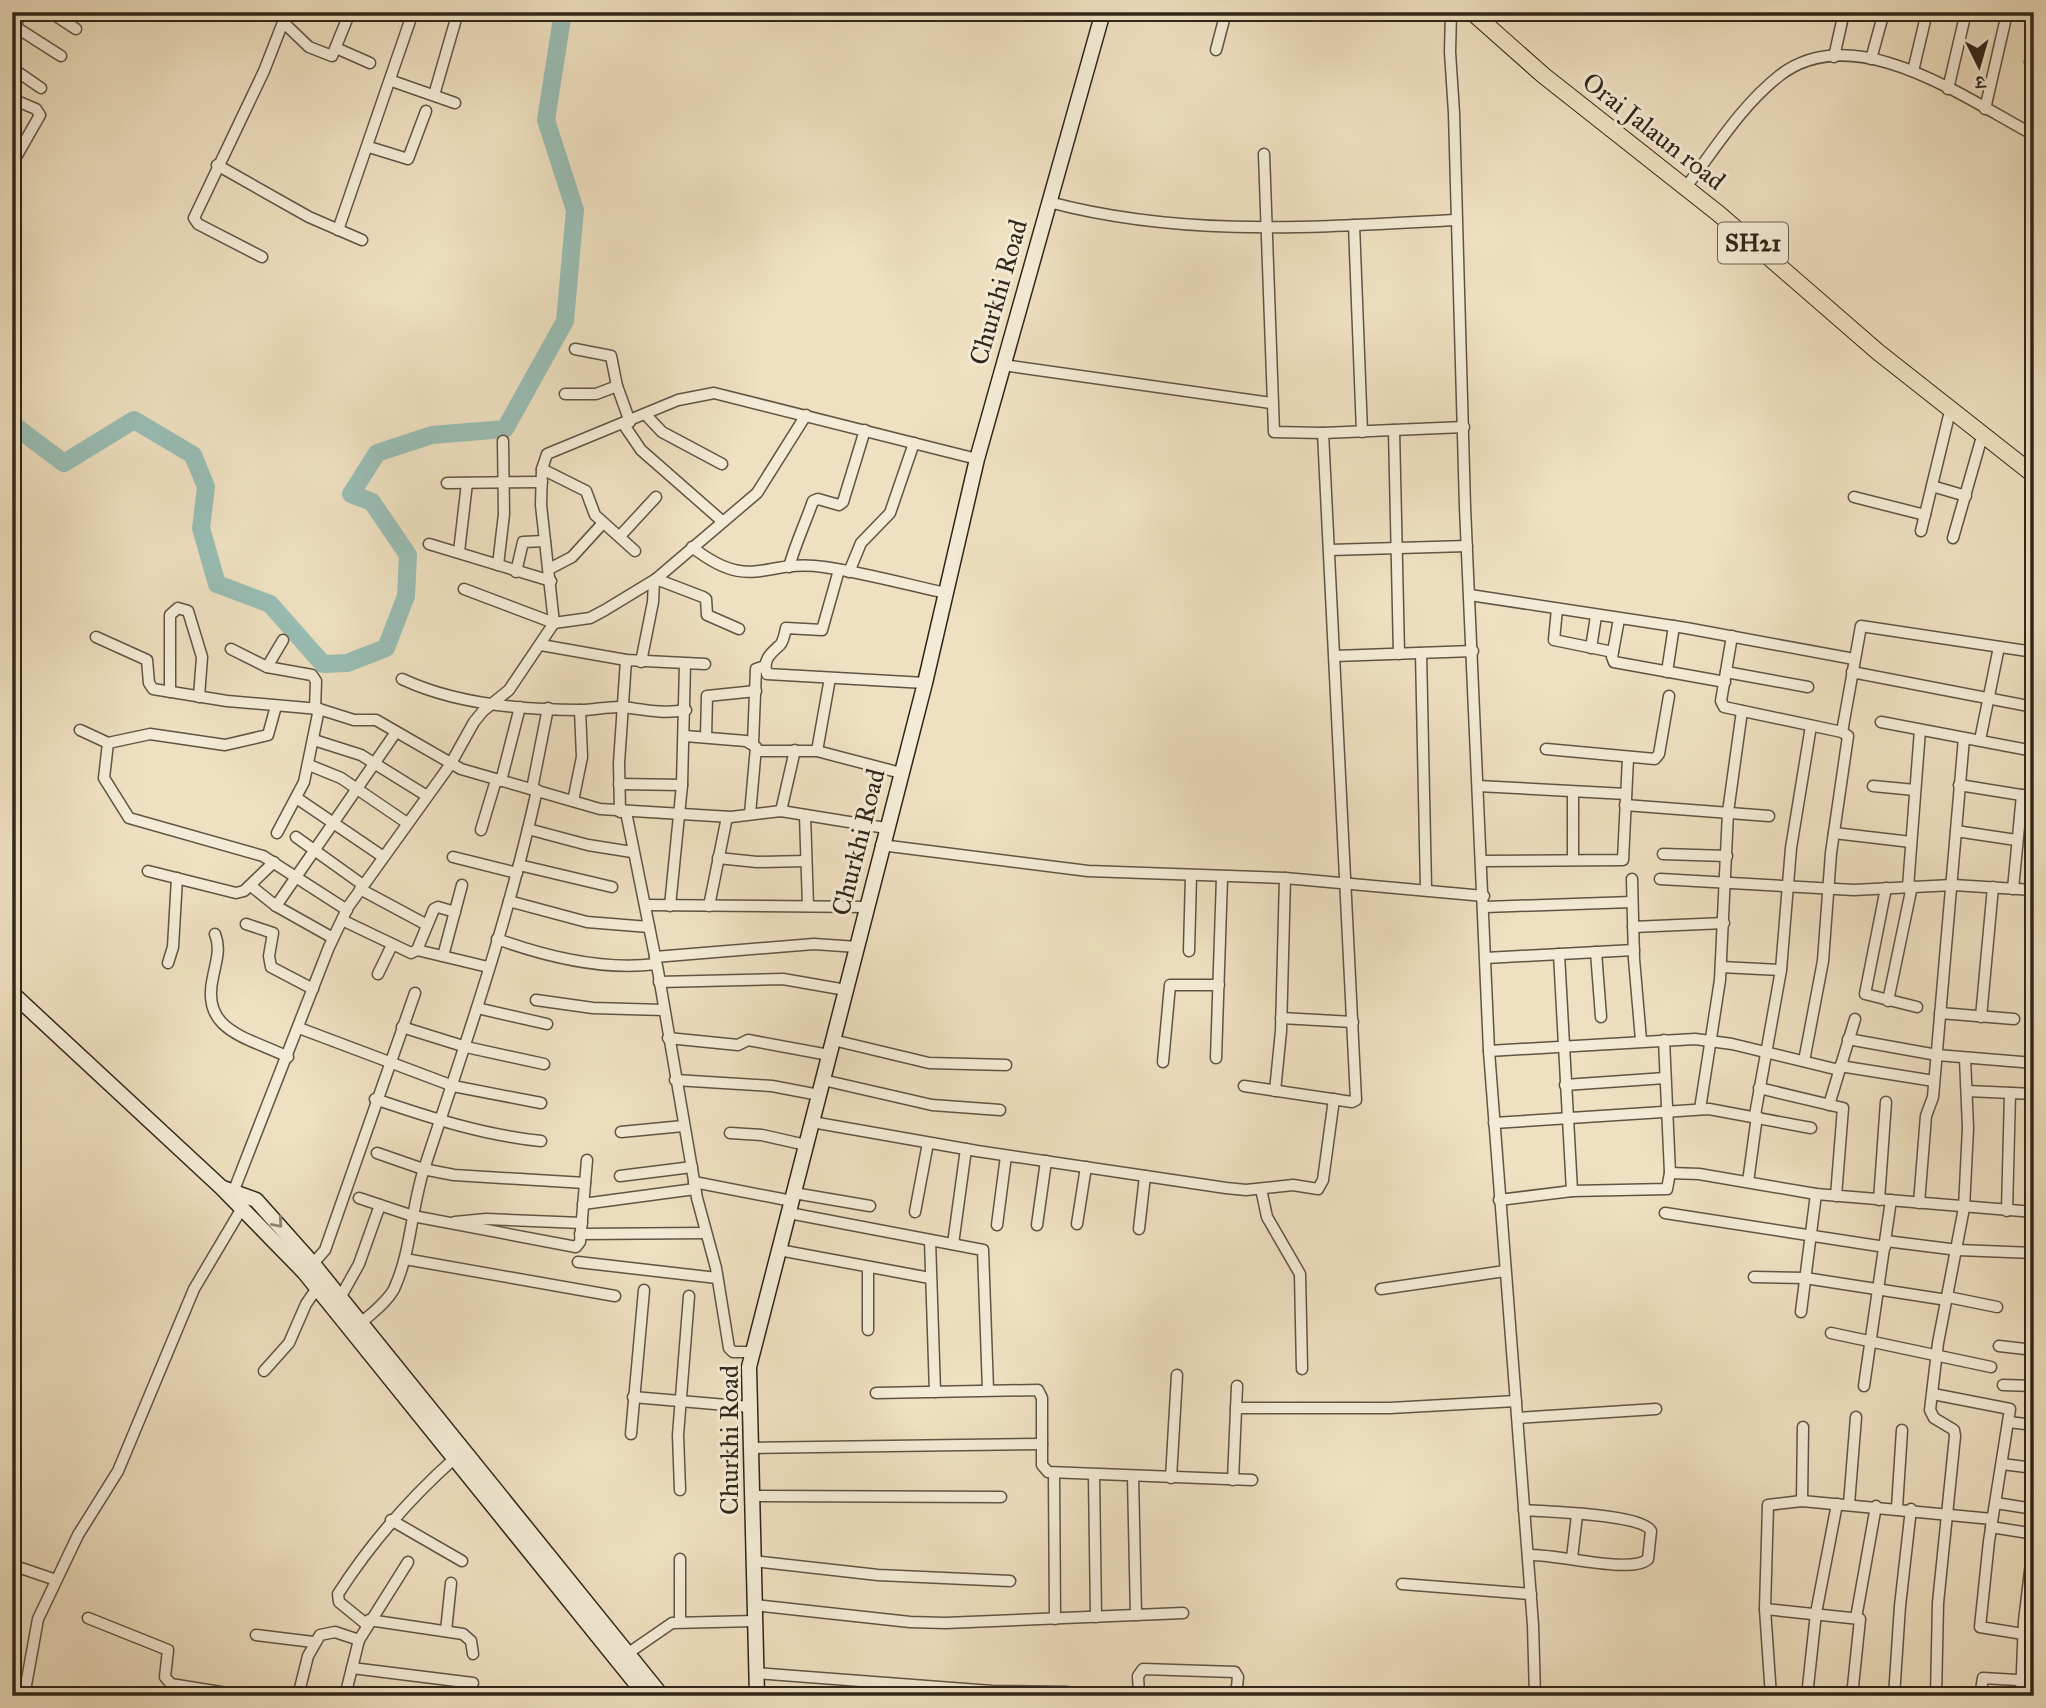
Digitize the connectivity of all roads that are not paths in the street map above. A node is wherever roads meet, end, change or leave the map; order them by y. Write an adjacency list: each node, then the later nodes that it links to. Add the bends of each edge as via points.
1 (23, 12): 16 (street)
2 (50, 12): 17 (street)
3 (350, 12): 18 (street)
4 (413, 12): 26 (street)
5 (458, 12): 29 (street)
6 (1103, 12): 40 (street, Churkhi Road)
7 (1226, 12): 19 (street)
8 (1451, 12): 41 (street)
9 (1472, 12): 39 (main road, Orai Jalaun road / SH21, via 1543,75)
10 (1844, 12): 21 (street)
11 (1884, 12): 22 (street)
12 (1927, 12): 25 (street)
13 (1966, 12): 28 (street)
14 (285, 17): 18 (street, via 309,47 328,56); 38 (street)
15 (2006, 22): 32 (street)
16 (13, 27): 20 (street)
17 (76, 29)
18 (336, 48): 23 (street)
19 (1216, 50)
20 (61, 56)
21 (1834, 57): 22 (street); 39 (street, via 1812,60 1779,76 1735,122)
22 (1871, 59): 25 (street)
23 (370, 63)
24 (12, 68): 27 (street)
25 (1913, 71): 28 (street)
26 (392, 81): 29 (street); 35 (street)
27 (41, 88)
28 (1948, 89): 32 (street)
29 (434, 95): 31 (street)
30 (12, 99): 37 (street, via 40,115)
31 (455, 103)
32 (1985, 109): 34 (street)
33 (426, 111): 35 (street, via 408,159)
34 (2034, 135)
35 (369, 147): 44 (street)
36 (1264, 154): 43 (street)
37 (14, 159)
38 (217, 165): 44 (street); 46 (street, via 195,222)
39 (1686, 187): 52 (main road, Orai Jalaun road / SH21, via 1878,352)
40 (1049, 202): 43 (street, via 1164,225); 48 (street, Churkhi Road)
41 (1456, 220): 42 (street); 56 (street)
42 (1354, 225): 43 (street); 59 (street)
43 (1266, 227): 51 (street)
44 (338, 230): 45 (street)
45 (362, 240)
46 (262, 257)
47 (575, 349): 49 (street, via 611,356)
48 (1003, 365): 51 (street); 64 (street, Churkhi Road)
49 (617, 386): 50 (street, via 596,394); 55 (street)
50 (565, 394)
51 (1271, 403): 60 (street, via 1274,432)
52 (1951, 407): 61 (main road, Orai Jalaun road / SH21); 72 (street)
53 (646, 415): 54 (street, via 678,400 714,393); 55 (street); 65 (street, via 662,432)
54 (806, 415): 57 (street); 77 (street, via 757,493)
55 (627, 423): 66 (street, via 552,451); 77 (street, via 641,450)
56 (1464, 427): 58 (street); 84 (street)
57 (865, 430): 63 (street); 91 (street, via 844,502 813,500)
58 (1394, 430): 59 (street); 86 (street)
59 (1362, 432): 60 (street)
60 (1323, 433): 87 (street)
61 (1983, 433): 67 (main road, Orai Jalaun road / SH21); 73 (street)
62 (503, 441): 71 (street)
63 (914, 443): 64 (street); 93 (street, via 890,513 861,542)
64 (977, 459): 98 (street, Churkhi Road)
65 (722, 464)
66 (542, 469): 68 (street); 78 (street, via 586,491 592,510)
67 (2034, 475)
68 (542, 482): 71 (street); 82 (street)
69 (447, 483): 70 (street)
70 (467, 483): 71 (street); 89 (street)
71 (505, 483): 90 (street)
72 (1932, 486): 73 (street); 76 (street)
73 (1966, 496): 81 (street)
74 (656, 497): 80 (street)
75 (1854, 497): 76 (street)
76 (1925, 515): 79 (street)
77 (722, 521): 85 (street)
78 (603, 523): 80 (street); 92 (street, via 572,557)
79 (1921, 531)
80 (620, 536): 88 (street)
81 (1953, 538)
82 (545, 541): 92 (street); 94 (street, via 523,542)
83 (429, 544): 89 (street)
84 (1467, 546): 86 (street); 99 (street)
85 (692, 547): 91 (street, via 740,573); 95 (street)
86 (1395, 548): 87 (street); 117 (street)
87 (1330, 550): 118 (street)
88 (635, 551)
89 (459, 552): 90 (street)
90 (498, 565): 94 (street)
91 (789, 567): 93 (street)
92 (549, 569): 96 (street)
93 (844, 571): 98 (street); 125 (street, via 822,630 786,628)
94 (516, 572): 96 (street)
95 (655, 580): 103 (street, via 590,618); 105 (street, via 703,597 707,615); 121 (street)
96 (551, 581): 103 (street)
97 (464, 589): 103 (street)
98 (946, 593): 131 (street, Churkhi Road)
99 (1470, 595): 100 (street); 113 (street)
100 (1557, 609): 101 (street); 111 (street, via 1554,640)
101 (1597, 616): 102 (street); 111 (street)
102 (1619, 619): 104 (street); 114 (street)
103 (554, 623): 109 (street)
104 (1674, 626): 106 (street); 126 (street)
105 (739, 629)
106 (1732, 636): 119 (street); 128 (street)
107 (96, 637): 134 (street, via 147,660 150,687)
108 (284, 640): 124 (street)
109 (541, 645): 120 (street); 139 (street, via 509,690)
110 (1999, 647): 115 (street); 119 (street, via 1864,625 1858,632); 137 (street)
111 (1591, 648): 114 (street)
112 (231, 649): 124 (street)
113 (1473, 651): 116 (street); 175 (street)
114 (1612, 652): 126 (street, via 1616,663)
115 (2034, 652)
116 (1421, 653): 117 (street); 237 (street)
117 (1399, 654): 118 (street)
118 (1335, 656): 228 (street)
119 (1854, 659): 127 (street)
120 (626, 660): 121 (street); 144 (street)
121 (641, 662): 122 (street)
122 (685, 664): 123 (street); 141 (street)
123 (705, 664)
124 (267, 667): 146 (street, via 316,677)
125 (765, 667): 129 (street, via 770,676); 133 (street, via 755,669)
126 (1667, 672): 128 (street)
127 (1852, 672): 137 (street); 154 (street)
128 (1725, 677): 132 (street); 148 (street, via 1722,705)
129 (830, 678): 131 (street); 164 (street)
130 (402, 679): 139 (street, via 440,693)
131 (925, 683): 170 (street, Churkhi Road)
132 (1808, 687)
133 (756, 691): 138 (street, via 710,695); 161 (street)
134 (170, 692): 136 (street); 136 (street, via 170,615 177,608 188,611 200,647)
135 (1669, 696): 166 (street, via 1657,757)
136 (199, 697): 140 (street)
137 (1988, 700): 142 (street); 159 (street)
138 (705, 701): 141 (street); 156 (street)
139 (492, 703): 143 (street); 169 (street, via 474,722)
140 (276, 706): 146 (street); 160 (street, via 264,737 218,745 150,734)
141 (686, 706): 144 (street, via 649,713); 155 (street)
142 (2034, 706)
143 (520, 707): 145 (street); 171 (street)
144 (622, 707): 147 (street); 172 (street)
145 (548, 708): 147 (street); 178 (street)
146 (317, 709): 153 (street, via 354,720 376,720); 158 (street)
147 (580, 710): 186 (street, via 582,757)
148 (1742, 711): 150 (street); 189 (street)
149 (1881, 722): 152 (street)
150 (1811, 726): 154 (street); 229 (street)
151 (80, 730): 160 (street)
152 (1920, 730): 157 (street); 179 (street)
153 (396, 732): 167 (street); 169 (street)
154 (1842, 732): 202 (street, via 1849,741)
155 (685, 736): 156 (street); 173 (street)
156 (706, 737): 161 (street)
157 (1964, 738): 159 (street); 174 (street)
158 (314, 740): 167 (street, via 349,749); 168 (street)
159 (1980, 740): 165 (street)
160 (108, 743): 217 (street, via 104,778 130,818)
161 (755, 747): 163 (street); 191 (street)
162 (1545, 749): 166 (street)
163 (795, 750): 164 (street); 187 (street)
164 (817, 751): 170 (street)
165 (2034, 751)
166 (1628, 758): 185 (street)
167 (376, 764): 177 (street); 182 (street)
168 (309, 765): 177 (street); 184 (street)
169 (450, 765): 171 (street); 182 (street)
170 (901, 773): 197 (street, Churkhi Road)
171 (498, 780): 178 (street); 199 (street)
172 (619, 784): 173 (street); 188 (street)
173 (682, 785): 190 (street)
174 (1959, 785): 181 (street); 200 (street)
175 (1478, 786): 180 (street); 216 (street)
176 (1872, 786): 179 (street)
177 (358, 789): 195 (street); 196 (street)
178 (534, 790): 186 (street); 198 (street)
179 (1915, 790): 205 (street)
180 (1573, 792): 185 (street); 214 (street)
181 (2022, 794): 183 (street); 204 (street)
182 (427, 796): 196 (street)
183 (2034, 797)
184 (298, 799): 195 (street); 201 (street)
185 (1626, 799): 189 (street); 214 (street, via 1623,860)
186 (573, 801): 188 (street)
187 (780, 811): 191 (street); 192 (street)
188 (623, 812): 190 (street); 208 (street)
189 (1728, 812): 193 (street); 211 (street)
190 (679, 813): 194 (street); 247 (street)
191 (750, 814): 194 (street)
192 (805, 815): 197 (street); 215 (street)
193 (1769, 816)
194 (727, 817): 213 (street)
195 (335, 822): 207 (street); 210 (street)
196 (407, 823): 210 (street)
197 (886, 828): 206 (street, Churkhi Road)
198 (528, 829): 208 (street); 218 (street)
199 (481, 830)
200 (1956, 831): 204 (street); 231 (street)
201 (277, 833)
202 (1834, 833): 205 (street); 238 (street)
203 (296, 837): 207 (street)
204 (2016, 840): 240 (street)
205 (1911, 842): 235 (street)
206 (881, 845): 220 (street, via 994,862); 250 (street, Churkhi Road)
207 (316, 851): 222 (street); 233 (street)
208 (632, 852): 245 (street)
209 (1663, 854): 211 (street)
210 (383, 856): 233 (street)
211 (1727, 856): 227 (street)
212 (453, 857): 218 (street)
213 (718, 858): 215 (street); 248 (street)
214 (1573, 860): 216 (street)
215 (807, 861): 249 (street)
216 (1482, 861): 243 (street)
217 (274, 862): 222 (street); 232 (street)
218 (518, 869): 234 (street); 242 (street)
219 (148, 871): 221 (street)
220 (1191, 876): 223 (street); 265 (street)
221 (177, 878): 232 (street, via 236,893); 271 (street)
222 (296, 878): 246 (street); 252 (street)
223 (1222, 878): 224 (street); 278 (street)
224 (1285, 878): 228 (street); 291 (street)
225 (1632, 879): 244 (street)
226 (1660, 879): 227 (street)
227 (1726, 881): 229 (street); 253 (street)
228 (1343, 883): 237 (street); 294 (street)
229 (1787, 884): 238 (street); 275 (street)
230 (462, 885): 251 (street)
231 (1953, 885): 235 (street); 236 (street); 288 (street)
232 (251, 886): 246 (street)
233 (361, 887): 252 (street); 255 (street)
234 (612, 887)
235 (1910, 887): 239 (street); 284 (street)
236 (1993, 887): 240 (street); 290 (street)
237 (1426, 888): 243 (street)
238 (1828, 888): 239 (street); 313 (street, via 1822,970)
239 (1886, 888): 284 (street, via 1865,991 1867,996)
240 (2013, 889): 241 (street)
241 (2033, 890): 272 (street)
242 (509, 901): 256 (street, via 587,922); 260 (street)
243 (1484, 901): 244 (street); 269 (street)
244 (1632, 902): 257 (street)
245 (645, 905): 247 (street); 256 (street)
246 (276, 906): 259 (street)
247 (670, 906): 248 (street)
248 (709, 906): 249 (street)
249 (808, 906): 250 (street)
250 (867, 907): 262 (street, Churkhi Road)
251 (455, 912): 255 (street, via 436,907); 268 (street)
252 (345, 915): 259 (street); 261 (street)
253 (1724, 923): 257 (street); 274 (street)
254 (246, 924): 279 (street, via 273,933 271,967)
255 (426, 925): 263 (street)
256 (649, 927): 270 (street)
257 (1633, 927): 264 (street)
258 (215, 934): 309 (street, via 219,952 210,987 211,1012 221,1024)
259 (333, 938): 279 (street)
260 (497, 939): 270 (street, via 596,964 624,967); 273 (street)
261 (392, 945): 263 (street, via 411,953); 276 (street)
262 (857, 947): 270 (street, via 814,944); 280 (street, Churkhi Road)
263 (417, 950): 268 (street)
264 (1634, 950): 266 (street); 300 (street)
265 (1189, 951)
266 (1596, 952): 267 (street); 289 (street)
267 (1559, 954): 269 (street); 303 (street)
268 (443, 956): 273 (street)
269 (1486, 958): 306 (street)
270 (656, 960): 277 (street)
271 (168, 963)
272 (2034, 965)
273 (488, 967): 286 (street)
274 (1721, 967): 275 (street); 302 (street)
275 (1781, 970): 307 (street)
276 (378, 974)
277 (659, 982): 280 (street, via 783,979); 287 (street)
278 (1219, 985): 310 (street); 314 (street, via 1170,985)
279 (313, 989): 297 (street)
280 (846, 990): 305 (street, Churkhi Road)
281 (12, 993): 365 (street)
282 (415, 993): 296 (street)
283 (536, 1000): 287 (street)
284 (1888, 1001): 285 (street)
285 (1917, 1007)
286 (477, 1009): 295 (street); 304 (street)
287 (664, 1010): 298 (street)
288 (1940, 1013): 290 (street); 308 (street)
289 (1601, 1017)
290 (1981, 1017): 293 (street)
291 (1281, 1018): 294 (street); 327 (street)
292 (1855, 1019): 299 (street)
293 (2014, 1019)
294 (1353, 1022): 332 (street, via 1356,1100)
295 (547, 1024)
296 (402, 1027): 304 (street); 312 (street)
297 (299, 1028): 309 (street); 312 (street)
298 (668, 1038): 305 (street); 320 (street)
299 (1848, 1039): 308 (street); 318 (street)
300 (1641, 1040): 301 (street); 303 (street)
301 (1664, 1040): 302 (street); 319 (street)
302 (1712, 1041): 307 (street); 336 (street)
303 (1563, 1045): 306 (street); 322 (street)
304 (466, 1047): 316 (street); 323 (street)
305 (831, 1047): 317 (street, via 929,1063); 325 (street, Churkhi Road)
306 (1489, 1051): 343 (street)
307 (1766, 1053): 313 (street); 326 (street)
308 (1937, 1055): 311 (street); 321 (street)
309 (288, 1057): 365 (street)
310 (1216, 1058)
311 (1965, 1058): 315 (street); 328 (street)
312 (389, 1061): 323 (street); 331 (street)
313 (1804, 1061): 318 (street)
314 (1163, 1062)
315 (2034, 1063)
316 (544, 1064)
317 (1006, 1065)
318 (1840, 1068): 321 (street); 335 (street)
319 (1665, 1078): 322 (street); 338 (street)
320 (675, 1080): 325 (street); 344 (street)
321 (1934, 1081): 375 (street, via 1926,1116)
322 (1565, 1085): 340 (street)
323 (453, 1086): 334 (street); 341 (street)
324 (1244, 1086): 327 (street)
325 (821, 1088): 337 (street); 342 (street, Churkhi Road)
326 (1759, 1088): 335 (street); 339 (street)
327 (1275, 1091): 332 (street)
328 (1967, 1091): 329 (street); 380 (street)
329 (2010, 1093): 330 (street); 381 (street)
330 (2034, 1094)
331 (375, 1099): 341 (street); 402 (street, via 328,1241)
332 (1334, 1099): 366 (street, via 1321,1186)
333 (1886, 1102): 372 (street)
334 (541, 1103)
335 (1829, 1105): 369 (street, via 1844,1111)
336 (1700, 1109): 338 (street); 339 (street)
337 (1000, 1110)
338 (1666, 1110): 340 (street); 359 (street)
339 (1756, 1115): 345 (street); 362 (street)
340 (1567, 1117): 343 (street); 367 (street)
341 (440, 1122): 348 (street); 358 (street)
342 (812, 1122): 349 (street); 350 (street, Churkhi Road)
343 (1494, 1123): 371 (street)
344 (683, 1126): 346 (street); 356 (street)
345 (1811, 1128)
346 (621, 1132)
347 (730, 1133): 350 (street)
348 (541, 1141)
349 (928, 1143): 351 (street); 382 (street)
350 (806, 1145): 374 (street, Churkhi Road)
351 (966, 1149): 353 (street); 395 (street)
352 (377, 1153): 358 (street)
353 (1006, 1156): 355 (street); 387 (street)
354 (587, 1160): 363 (street)
355 (1046, 1161): 357 (street); 389 (street)
356 (692, 1167): 360 (street); 364 (street)
357 (1086, 1167): 361 (street); 388 (street)
358 (424, 1169): 363 (street, via 477,1178); 385 (street)
359 (1670, 1173): 362 (street); 367 (street, via 1667,1189)
360 (620, 1176)
361 (1146, 1176): 366 (street); 391 (street)
362 (1748, 1182): 368 (street)
363 (585, 1183): 376 (street)
364 (695, 1186): 374 (street); 376 (street); 392 (street)
365 (228, 1189): 379 (street); 402 (street, one-way to 402, via 265,1209)
366 (1261, 1189): 428 (street, via 1267,1217 1300,1274)
367 (1572, 1191): 371 (street)
368 (1816, 1194): 369 (street); 393 (street)
369 (1836, 1196): 372 (street)
370 (359, 1198): 377 (street)
371 (1499, 1200): 404 (street)
372 (1879, 1200): 373 (street)
373 (1891, 1200): 375 (street); 396 (street)
374 (792, 1202): 378 (street); 394 (street); 397 (street, Churkhi Road)
375 (1919, 1203): 380 (street)
376 (583, 1204): 390 (street)
377 (380, 1205): 385 (street); 415 (street)
378 (870, 1206)
379 (242, 1208): 402 (street); 486 (street, via 194,1289 118,1471)
380 (1964, 1208): 381 (street); 398 (street)
381 (2007, 1211): 383 (street)
382 (915, 1212)
383 (2034, 1212)
384 (1665, 1213): 393 (street)
385 (414, 1216): 386 (street); 400 (street)
386 (452, 1223): 390 (street, via 468,1218); 390 (street, via 576,1247)
387 (997, 1224)
388 (1077, 1224)
389 (1037, 1225)
390 (581, 1228): 392 (street)
391 (1139, 1229)
392 (705, 1233): 406 (street)
393 (1810, 1236): 396 (street); 408 (street)
394 (930, 1240): 395 (street); 407 (street)
395 (953, 1244): 435 (street, via 983,1250)
396 (1886, 1244): 398 (street); 412 (street)
397 (779, 1250): 403 (street); 425 (street, Churkhi Road)
398 (1958, 1250): 399 (street); 416 (street)
399 (2034, 1253)
400 (405, 1259): 413 (street); 419 (street, via 392,1292)
401 (578, 1262): 406 (street)
402 (309, 1268): 409 (street); 415 (street)
403 (868, 1268): 407 (street); 420 (street)
404 (1505, 1271): 410 (street); 441 (street)
405 (1754, 1277): 408 (street)
406 (717, 1278): 425 (street, via 731,1351)
407 (930, 1278): 436 (street)
408 (1805, 1279): 412 (street); 418 (street)
409 (317, 1288): 429 (street, via 289,1343); 454 (street)
410 (1381, 1289)
411 (644, 1290): 439 (street)
412 (1879, 1290): 416 (street); 422 (street)
413 (615, 1296)
414 (689, 1296): 440 (street)
415 (341, 1298): 419 (street)
416 (1947, 1299): 417 (street); 426 (street)
417 (1997, 1307)
418 (1801, 1312)
419 (361, 1323): 509 (street)
420 (868, 1330)
421 (1831, 1333): 422 (street)
422 (1872, 1341): 426 (street); 432 (street)
423 (1999, 1346): 424 (street)
424 (2034, 1350)
425 (754, 1352): 442 (street, Churkhi Road, via 749,1367)
426 (1938, 1356): 427 (street); 438 (street)
427 (1991, 1367)
428 (1302, 1369)
429 (264, 1371)
430 (1177, 1375): 460 (street)
431 (2003, 1385): 433 (street)
432 (1864, 1386)
433 (2034, 1386)
434 (1237, 1387): 443 (street)
435 (988, 1390): 436 (street); 452 (street, via 1041,1393)
436 (935, 1392): 437 (street)
437 (876, 1393)
438 (1933, 1394): 447 (street, via 2008,1406); 475 (street, via 1931,1414 1951,1427 1955,1436)
439 (633, 1396): 440 (street); 451 (street)
440 (680, 1401): 442 (street); 463 (street)
441 (1516, 1401): 443 (street, via 1390,1408); 446 (street)
442 (750, 1408): 453 (street, Churkhi Road)
443 (1236, 1408): 461 (street)
444 (1656, 1409): 446 (street)
445 (1856, 1417): 469 (street)
446 (1517, 1418): 474 (street)
447 (2009, 1422): 448 (street); 455 (street)
448 (2034, 1425)
449 (1803, 1427): 466 (street)
450 (1902, 1430): 471 (street)
451 (631, 1434)
452 (1042, 1444): 453 (street); 457 (street, via 1044,1469)
453 (751, 1448): 464 (street, Churkhi Road)
454 (455, 1458): 477 (street); 519 (street)
455 (2002, 1464): 456 (street); 467 (street)
456 (2034, 1468)
457 (1054, 1473): 458 (street); 499 (street)
458 (1094, 1475): 459 (street); 497 (street)
459 (1133, 1477): 460 (street); 495 (street)
460 (1171, 1478): 461 (street)
461 (1233, 1480): 462 (street)
462 (1252, 1480)
463 (680, 1490)
464 (752, 1496): 465 (street); 483 (street, Churkhi Road)
465 (1001, 1497)
466 (1802, 1501): 468 (street); 492 (street, via 1768,1505)
467 (1996, 1503): 473 (street); 478 (street)
468 (1837, 1504): 469 (street); 494 (street)
469 (1849, 1504): 470 (street)
470 (1876, 1506): 471 (street); 498 (street)
471 (1897, 1508): 472 (street)
472 (1911, 1509): 475 (street); 528 (street)
473 (2034, 1509)
474 (1524, 1510): 476 (street); 479 (street)
475 (1949, 1513): 478 (street); 529 (street, via 1938,1603)
476 (1577, 1515): 480 (street); 480 (street, via 1643,1523 1651,1531 1650,1552 1648,1559 1636,1566)
477 (391, 1520): 482 (street); 502 (street, via 337,1598)
478 (1991, 1523): 504 (street, via 2034,1538); 504 (street, via 1980,1627)
479 (1528, 1555): 480 (street); 490 (street)
480 (1572, 1558)
481 (680, 1559): 500 (street)
482 (462, 1561)
483 (754, 1561): 487 (street, via 878,1575); 491 (street, Churkhi Road)
484 (408, 1562): 502 (street)
485 (12, 1565): 486 (street)
486 (56, 1580): 515 (street, via 34,1633)
487 (1010, 1581)
488 (451, 1583): 503 (street)
489 (1402, 1584): 490 (street)
490 (1531, 1594): 524 (street)
491 (754, 1605): 499 (street, via 910,1622); 501 (street, Churkhi Road)
492 (1765, 1609): 494 (street); 525 (street)
493 (1183, 1612): 495 (street)
494 (1816, 1614): 498 (street); 526 (street)
495 (1136, 1615): 497 (street)
496 (88, 1618): 516 (street, via 168,1650 165,1677 171,1684)
497 (1096, 1618): 499 (street)
498 (1856, 1618): 527 (street, via 1861,1626)
499 (1055, 1619)
500 (680, 1621): 501 (street); 509 (street, via 662,1627)
501 (755, 1621): 511 (street, Churkhi Road)
502 (367, 1622): 503 (street); 506 (street)
503 (446, 1631): 508 (street, via 468,1636)
504 (2023, 1633): 512 (street)
505 (256, 1635): 507 (street)
506 (359, 1640): 507 (street, via 327,1631); 510 (street)
507 (313, 1642): 517 (street)
508 (473, 1654)
509 (627, 1654): 520 (street)
510 (352, 1668): 513 (street); 518 (street)
511 (756, 1673): 514 (street, via 992,1691); 521 (street, Churkhi Road)
512 (2028, 1681): 530 (street, via 1983,1678); 531 (street)
513 (473, 1683)
514 (1067, 1692)
515 (24, 1696)
516 (245, 1696)
517 (298, 1696)
518 (345, 1696)
519 (646, 1696)
520 (662, 1696)
521 (757, 1696)
522 (1139, 1696): 523 (street, via 1138,1676 1143,1669 1234,1672 1238,1677)
523 (1236, 1696)
524 (1535, 1696)
525 (1771, 1696)
526 (1808, 1696)
527 (1852, 1696)
528 (1894, 1696)
529 (1936, 1696)
530 (1980, 1696)
531 (2021, 1696)

